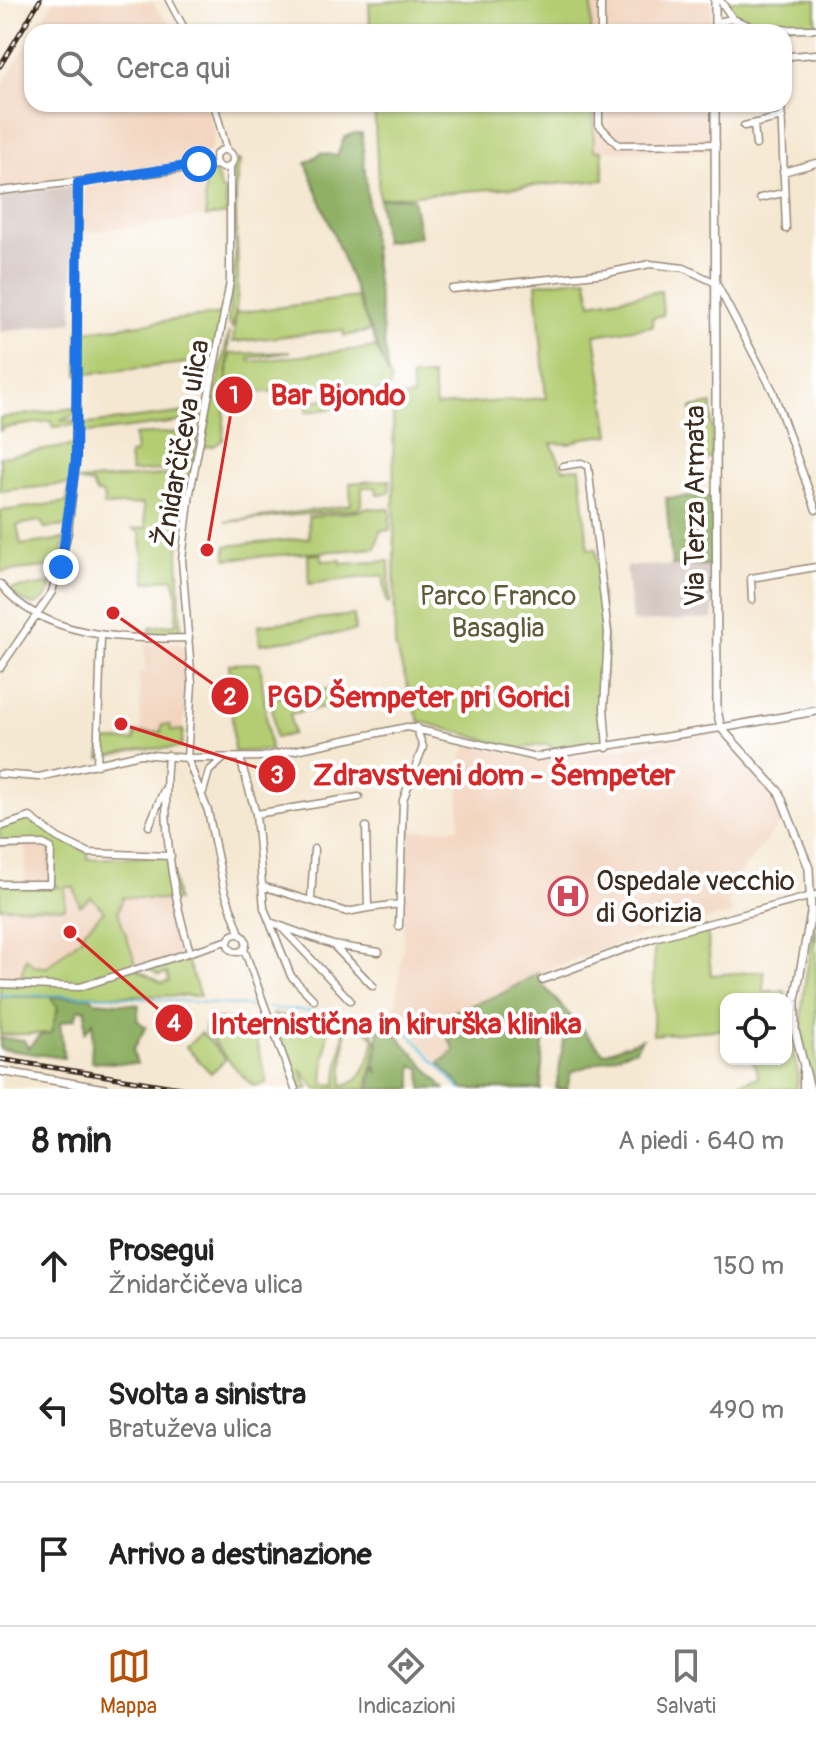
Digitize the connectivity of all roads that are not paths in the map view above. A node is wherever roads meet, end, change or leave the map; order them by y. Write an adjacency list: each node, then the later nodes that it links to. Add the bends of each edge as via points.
1 (169, 0): 6 (street)
2 (601, 0): 7 (street)
3 (717, 0): 4 (street); 5 (main road)
4 (733, 19): 5 (street); 9 (street)
5 (716, 22): 8 (street)
6 (182, 24)
7 (601, 24)
8 (719, 24)
9 (746, 24)
10 (792, 29): 11 (street)
11 (816, 29)
12 (816, 54): 13 (street)
13 (792, 56)
14 (216, 112): 21 (street, Žnidarčičeva ulica)
15 (599, 112): 22 (street, via 599,125 618,145)
16 (715, 112): 22 (main road, Via Terza Armata)
17 (782, 112): 18 (street)
18 (782, 117): 19 (street); 28 (street)
19 (754, 124): 20 (street); 23 (street)
20 (744, 126)
21 (222, 132): 24 (street, Žnidarčičeva ulica); 25 (street, Žnidarčičeva ulica)
22 (716, 144): 35 (main road, Via Terza Armata)
23 (756, 145)
24 (228, 151): 25 (street); 27 (street, Žnidarčičeva ulica, via 233,157)
25 (218, 160): 27 (street); 29 (street); 30 (street, Žnidarčičeva ulica)
26 (816, 163): 28 (street)
27 (230, 166): 30 (street, Žnidarčičeva ulica)
28 (783, 172): 32 (street)
29 (78, 183): 31 (street); 44 (street, via 76,459 61,567)
30 (228, 183): 46 (street, Žnidarčičeva ulica, via 230,282 182,560)
31 (0, 191)
32 (783, 193): 33 (street); 34 (street)
33 (760, 198)
34 (786, 229)
35 (716, 283): 36 (street, via 684,268 650,264); 38 (street, via 773,391); 50 (main road, Via Terza Armata)
36 (452, 289)
37 (563, 466): 51 (street, via 588,466 608,633)
38 (804, 480): 39 (street); 40 (street)
39 (816, 480)
40 (816, 510)
41 (816, 567): 43 (street, via 751,578)
42 (0, 584): 44 (street, via 12,599)
43 (752, 600)
44 (38, 613): 45 (street); 47 (street)
45 (101, 637): 46 (street); 56 (street)
46 (189, 638): 53 (street, Žnidarčičeva ulica)
47 (0, 668)
48 (816, 711): 50 (main road)
49 (418, 727): 51 (street, via 536,757); 55 (street); 72 (street, via 423,747 403,800)
50 (721, 728): 51 (street); 70 (main road, via 786,804)
51 (607, 748)
52 (168, 755): 53 (street); 56 (street, via 140,754); 58 (street)
53 (187, 758): 54 (street); 59 (street)
54 (226, 758): 55 (street); 59 (street, via 209,771)
55 (240, 758): 61 (street)
56 (97, 765): 57 (street, via 39,777)
57 (3, 773)
58 (164, 790): 62 (street); 67 (street)
59 (203, 797): 77 (street)
60 (359, 797): 61 (street)
61 (256, 814): 69 (street)
62 (149, 826)
63 (0, 827): 67 (street, via 30,817 89,853)
64 (366, 827): 73 (street)
65 (0, 845): 68 (street, via 43,844 51,849 50,884)
66 (314, 849): 71 (street)
67 (171, 856): 80 (street)
68 (0, 884)
69 (262, 886): 71 (street); 74 (street)
70 (814, 896): 82 (street, via 654,938); 87 (main road, via 795,1000)
71 (311, 899): 73 (street, via 347,912)
72 (400, 904): 73 (street); 75 (street)
73 (368, 908)
74 (270, 922): 76 (street); 85 (street, via 291,976)
75 (399, 926)
76 (281, 927): 78 (street); 86 (street)
77 (233, 939): 79 (street); 79 (street, via 246,939); 80 (street)
78 (333, 945): 81 (street); 84 (street)
79 (240, 951): 90 (street)
80 (190, 952): 83 (street, via 80,987)
81 (379, 952)
82 (542, 980)
83 (0, 984)
84 (373, 986)
85 (314, 1000)
86 (350, 1000)
87 (803, 1069): 91 (street); 92 (main road)
88 (0, 1071): 89 (main road)
89 (105, 1089)
90 (295, 1089)
91 (803, 1089)
92 (810, 1089)

